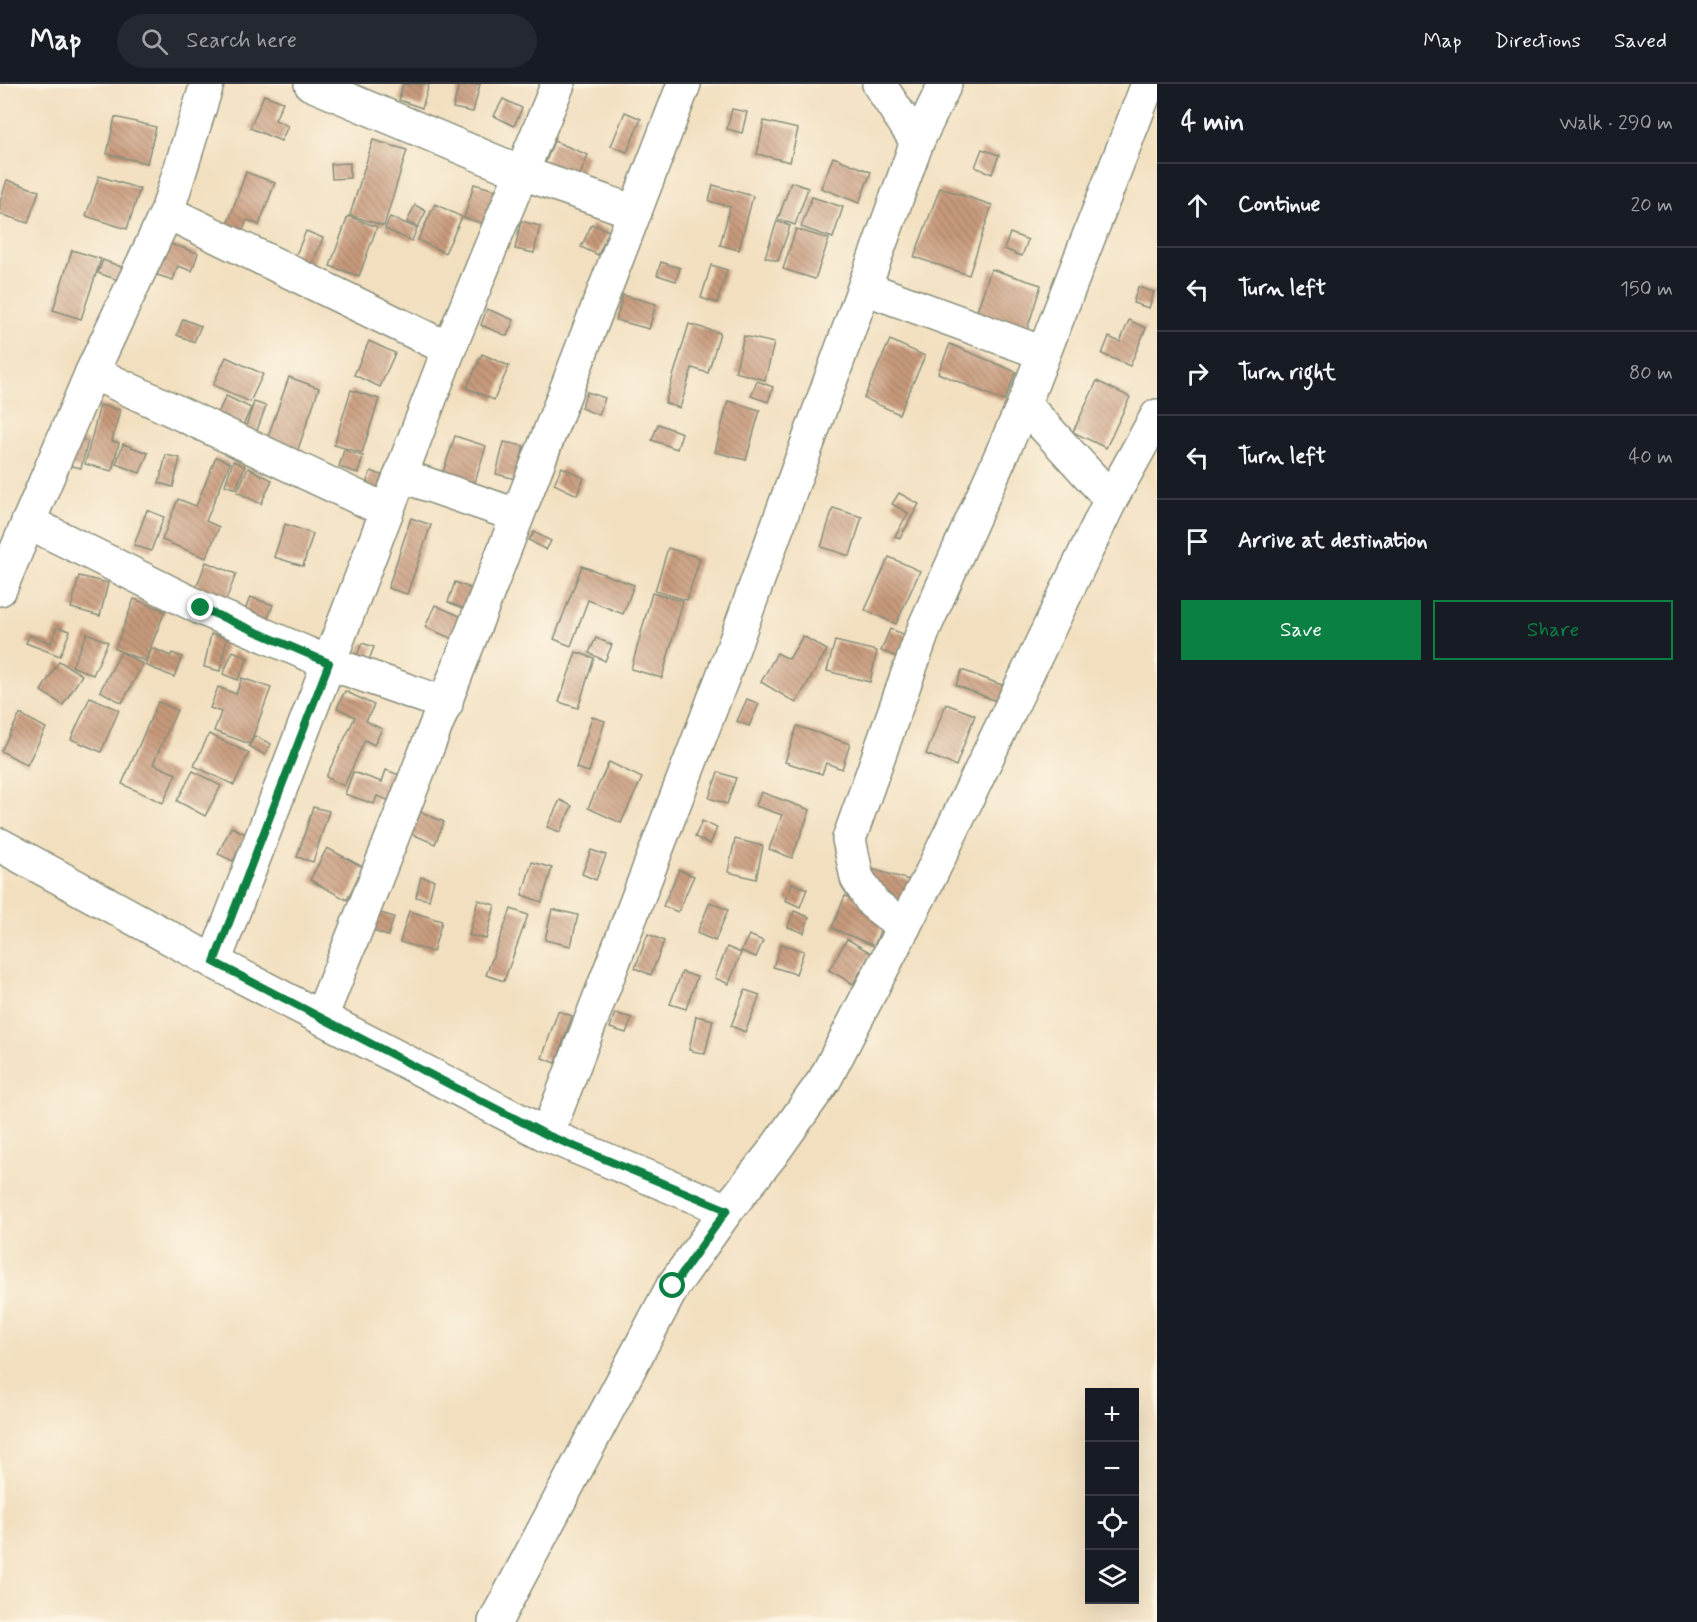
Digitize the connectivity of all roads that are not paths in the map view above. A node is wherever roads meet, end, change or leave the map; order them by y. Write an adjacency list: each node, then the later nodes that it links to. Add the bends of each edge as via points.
1 (207, 84): 10 (street)
2 (311, 84): 9 (street)
3 (558, 84): 9 (street)
4 (684, 84): 11 (street)
5 (879, 84): 8 (street)
6 (945, 84): 8 (street)
7 (1148, 84): 14 (street)
8 (917, 142): 12 (street)
9 (520, 171): 11 (street); 13 (street)
10 (167, 212): 13 (street); 15 (street)
11 (634, 213): 21 (street)
12 (865, 288): 14 (street); 30 (street, via 723,676)
13 (449, 349): 18 (street)
14 (1043, 354): 16 (street)
15 (92, 372): 20 (street); 22 (street)
16 (1024, 404): 19 (street); 27 (street, via 925,626 849,839 857,878 873,903)
17 (1157, 416): 19 (street)
18 (403, 476): 20 (street); 21 (street)
19 (1111, 499): 27 (street)
20 (387, 511): 24 (street)
21 (516, 515): 25 (street)
22 (28, 522): 23 (street); 24 (street, via 201,608)
23 (0, 589)
24 (329, 663): 25 (street); 28 (street)
25 (446, 704): 29 (street)
26 (0, 845): 28 (street)
27 (904, 927): 31 (street, via 825,1079)
28 (214, 962): 29 (street)
29 (321, 1017): 30 (street)
30 (547, 1135): 31 (street)
31 (727, 1210): 32 (street, via 673,1286)
32 (495, 1622)

